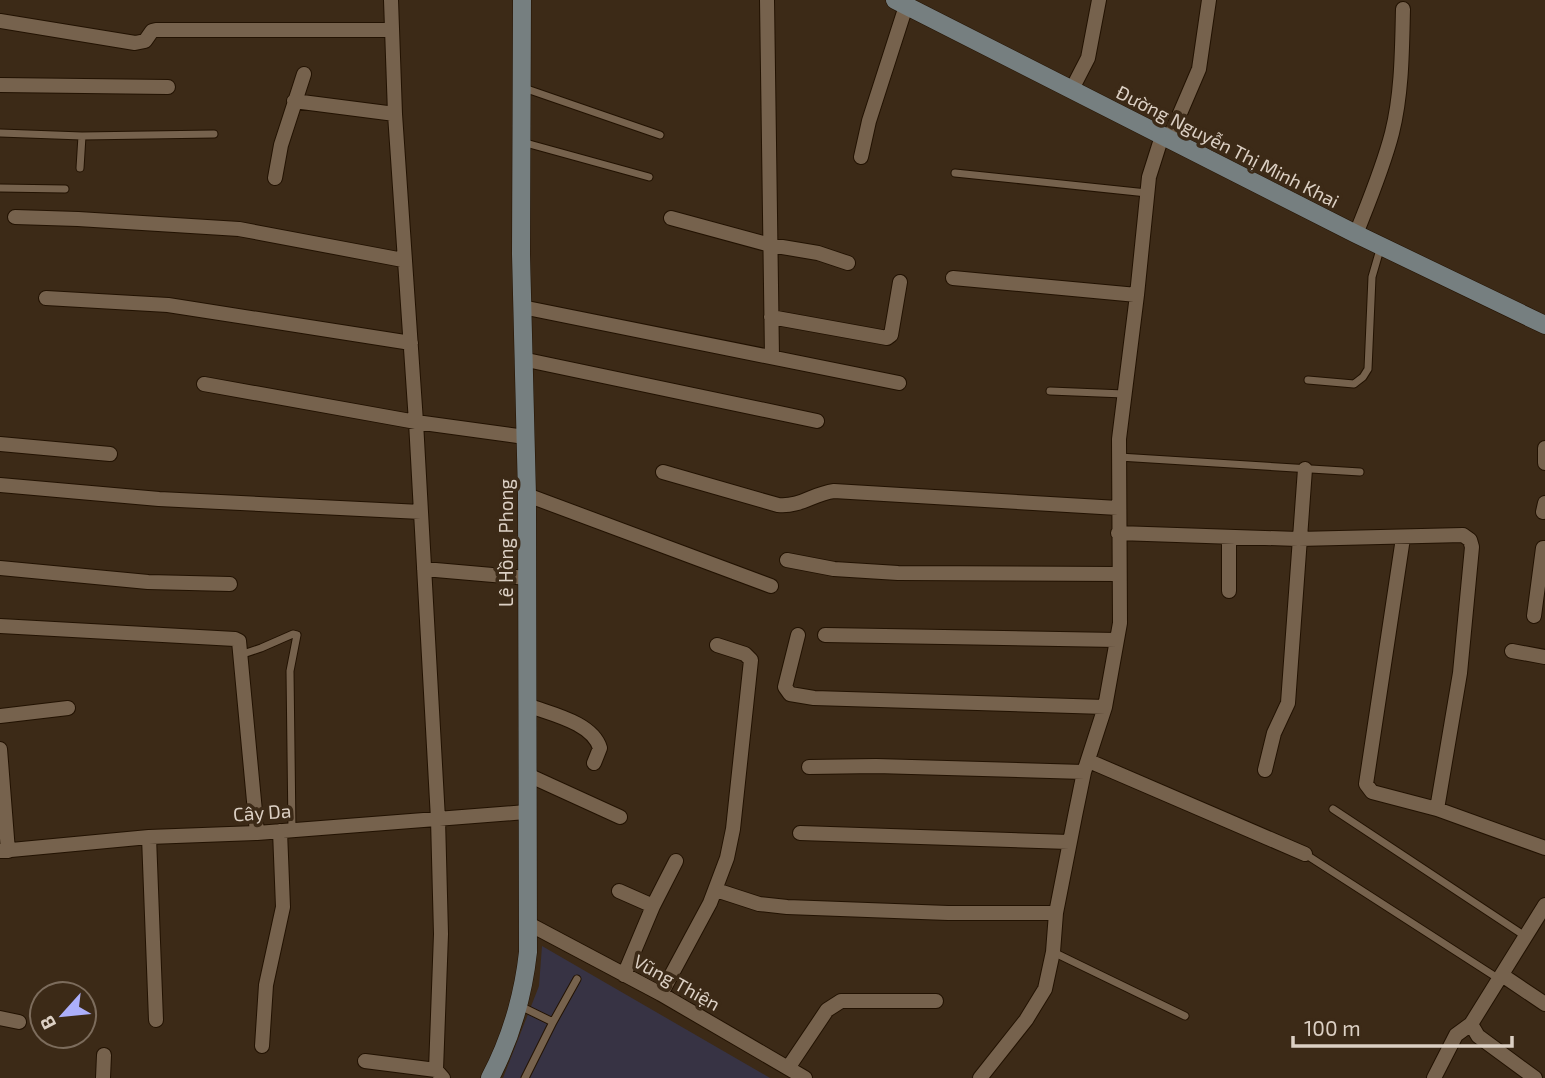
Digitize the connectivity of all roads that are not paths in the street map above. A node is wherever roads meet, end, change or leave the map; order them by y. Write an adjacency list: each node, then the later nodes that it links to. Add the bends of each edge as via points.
1 (391, 0): 9 (street)
2 (522, 0): 13 (main road, Lê Hồng Phong)
3 (767, 0): 35 (street)
4 (1099, 0): 14 (street, via 1088,58)
5 (1209, 0): 21 (street, via 1199,69)
6 (900, 3): 14 (main road, Đường Nguyễn Thị Minh Khai); 23 (street)
7 (1403, 9): 33 (street, via 1392,131)
8 (0, 21): 9 (street, via 135,43 145,41 156,30)
9 (392, 30): 16 (street)
10 (304, 74): 15 (street)
11 (0, 85): 12 (street)
12 (168, 87)
13 (521, 87): 19 (lane); 22 (main road, Lê Hồng Phong)
14 (1073, 89): 21 (main road, Đường Nguyễn Thị Minh Khai)
15 (294, 101): 16 (street); 27 (street)
16 (395, 114): 36 (street)
17 (0, 133): 20 (lane)
18 (214, 134): 20 (lane)
19 (660, 135)
20 (82, 136): 24 (lane)
21 (1166, 138): 30 (street); 33 (main road, Đường Nguyễn Thị Minh Khai)
22 (521, 142): 26 (lane); 42 (main road, Lê Hồng Phong)
23 (860, 157)
24 (80, 168)
25 (955, 173): 30 (lane)
26 (649, 177)
27 (275, 178)
28 (0, 188): 29 (lane)
29 (65, 189)
30 (1147, 193): 40 (street)
31 (15, 217): 36 (street, via 239,229)
32 (671, 218): 35 (street)
33 (1356, 234): 34 (main road, Đường Nguyễn Thị Minh Khai)
34 (1381, 244): 44 (main road, Đường Nguyễn Thị Minh Khai); 48 (lane, via 1372,277 1368,369 1354,384)
35 (770, 245): 37 (street); 43 (street)
36 (403, 260): 45 (street)
37 (848, 263)
38 (953, 278): 40 (street)
39 (900, 282): 43 (street, via 894,328 887,338)
40 (1137, 295): 52 (street)
41 (46, 298): 45 (street, via 168,305)
42 (522, 307): 46 (street); 47 (main road, Lê Hồng Phong)
43 (771, 317): 46 (street)
44 (1545, 325)
45 (411, 343): 54 (street)
46 (772, 357): 49 (street)
47 (522, 359): 53 (street); 55 (main road, Lê Hồng Phong)
48 (1308, 380)
49 (899, 383)
50 (204, 384): 54 (street)
51 (1050, 391): 52 (lane)
52 (1124, 394): 59 (street)
53 (817, 421)
54 (416, 422): 55 (street); 67 (street)
55 (525, 437): 65 (main road, Lê Hồng Phong)
56 (0, 444): 58 (street)
57 (1545, 448): 60 (street)
58 (110, 454)
59 (1119, 457): 61 (lane); 66 (street)
60 (1545, 463)
61 (1305, 469): 63 (lane); 71 (street)
62 (663, 472): 66 (street, via 778,505 792,506 834,491)
63 (1360, 472)
64 (0, 485): 67 (street, via 159,499)
65 (527, 495): 77 (main road, Lê Hồng Phong); 79 (street)
66 (1118, 508): 68 (street)
67 (421, 512): 75 (street)
68 (1118, 533): 69 (street); 76 (street)
69 (1228, 538): 71 (street); 80 (street)
70 (1402, 538): 71 (street); 101 (street, via 1366,784 1372,792); 101 (street, via 1463,536 1472,547 1460,673)
71 (1298, 539): 98 (street, via 1288,703 1274,733)
72 (1545, 548): 81 (street)
73 (787, 560): 76 (street, via 898,573)
74 (0, 568): 78 (street, via 148,582)
75 (424, 569): 77 (street); 104 (street)
76 (1118, 574): 85 (street)
77 (527, 578): 90 (main road, Lê Hồng Phong)
78 (230, 584)
79 (771, 586)
80 (1229, 591)
81 (1534, 616)
82 (0, 626): 88 (street, via 229,637 239,641)
83 (797, 635): 91 (street, via 785,687 790,694)
84 (825, 635): 85 (street)
85 (1117, 640): 91 (street)
86 (717, 645): 114 (street, via 751,660 733,829)
87 (1512, 651): 89 (street)
88 (240, 654): 105 (lane, via 297,635 290,671); 107 (street)
89 (1545, 657)
90 (527, 705): 95 (street, via 594,735 600,748); 99 (main road, Lê Hồng Phong)
91 (1105, 707): 96 (street)
92 (68, 708): 93 (street)
93 (0, 716)
94 (0, 749): 111 (street)
95 (594, 763)
96 (1087, 766): 97 (street); 109 (street); 112 (street)
97 (809, 767)
98 (1265, 770)
99 (528, 775): 102 (main road, Lê Hồng Phong); 103 (street)
100 (1333, 809): 120 (lane)
101 (1437, 809): 110 (street)
102 (526, 812): 104 (street, Cây Da); 119 (main road, Lê Hồng Phong)
103 (620, 817)
104 (438, 819): 105 (street, Cây Da); 139 (street)
105 (286, 830): 107 (street, Cây Da); 135 (street, via 283,907 266,985)
106 (800, 832): 109 (street)
107 (257, 833): 108 (street, Cây Da)
108 (149, 836): 111 (street, Cây Da); 131 (street)
109 (1069, 842): 118 (street)
110 (1545, 848)
111 (4, 851)
112 (1305, 855): 123 (lane)
113 (676, 861): 117 (street)
114 (716, 890): 118 (street, via 759,904 787,907); 125 (street)
115 (619, 891): 117 (street)
116 (1545, 905): 120 (street)
117 (653, 906): 122 (street)
118 (1056, 912): 121 (street)
119 (529, 924): 122 (street, Vũng Thiện); 128 (main road, Lê Hồng Phong)
120 (1525, 936): 123 (street)
121 (1053, 953): 129 (lane); 144 (street, via 1041,998)
122 (624, 975): 125 (street, Vũng Thiện)
123 (1500, 977): 127 (street); 134 (street)
124 (577, 979): 133 (lane)
125 (661, 994): 138 (street, Vũng Thiện)
126 (936, 1000): 138 (street, via 841,1001 827,1010)
127 (1545, 1004)
128 (519, 1006): 133 (lane); 141 (main road, Lê Hồng Phong)
129 (1185, 1016)
130 (0, 1018): 132 (street)
131 (156, 1020)
132 (19, 1022)
133 (553, 1022): 142 (lane)
134 (1471, 1024): 145 (street, via 1456,1035); 146 (street, via 1478,1036)
135 (262, 1046)
136 (104, 1055): 140 (street)
137 (365, 1061): 139 (street)
138 (788, 1068): 143 (street, Vũng Thiện)
139 (440, 1074)
140 (103, 1078)
141 (490, 1078)
142 (525, 1078)
143 (805, 1078)
144 (979, 1078)
145 (1434, 1078)
146 (1535, 1078)

